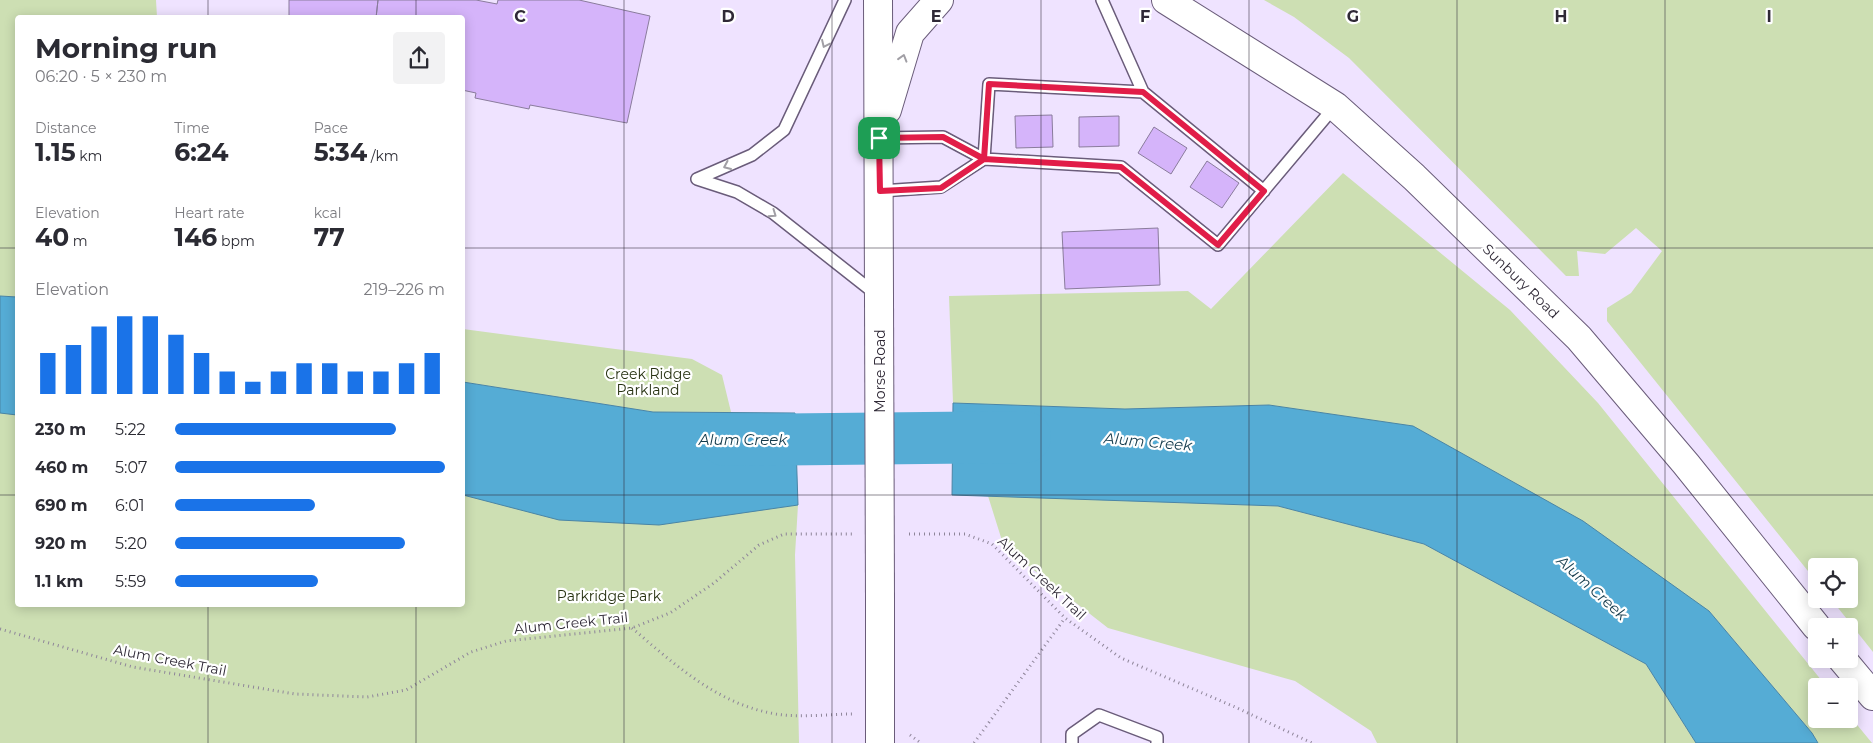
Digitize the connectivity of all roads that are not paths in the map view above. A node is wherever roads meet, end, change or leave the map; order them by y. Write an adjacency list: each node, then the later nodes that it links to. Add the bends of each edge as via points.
1 (845, 0): 12 (lane, one-way to 12, via 784,130 752,155 697,179 737,192 773,213)
2 (878, 0): 8 (main road, Morse Road)
3 (939, 0): 8 (main road, one-way to 3, via 910,34)
4 (1102, 0): 6 (lane)
5 (1166, 0): 7 (main road, Sunbury Road)
6 (1143, 92): 9 (lane, via 989,84); 11 (lane)
7 (1335, 106): 11 (lane); 13 (main road, Sunbury Road, via 1414,177 1580,338)
8 (879, 138): 9 (lane, via 943,137); 10 (main road, Morse Road)
9 (984, 159): 10 (lane, via 941,188); 11 (lane, via 1121,167 1218,245)
10 (880, 191): 12 (main road, Morse Road)
11 (1264, 191)
12 (879, 298): 16 (main road, Morse Road, bridge)
13 (1810, 618)
14 (1850, 668): 15 (main road)
15 (1873, 696)
16 (880, 743)
17 (1072, 743): 18 (lane, via 1072,734 1099,714 1157,737)
18 (1157, 743)

